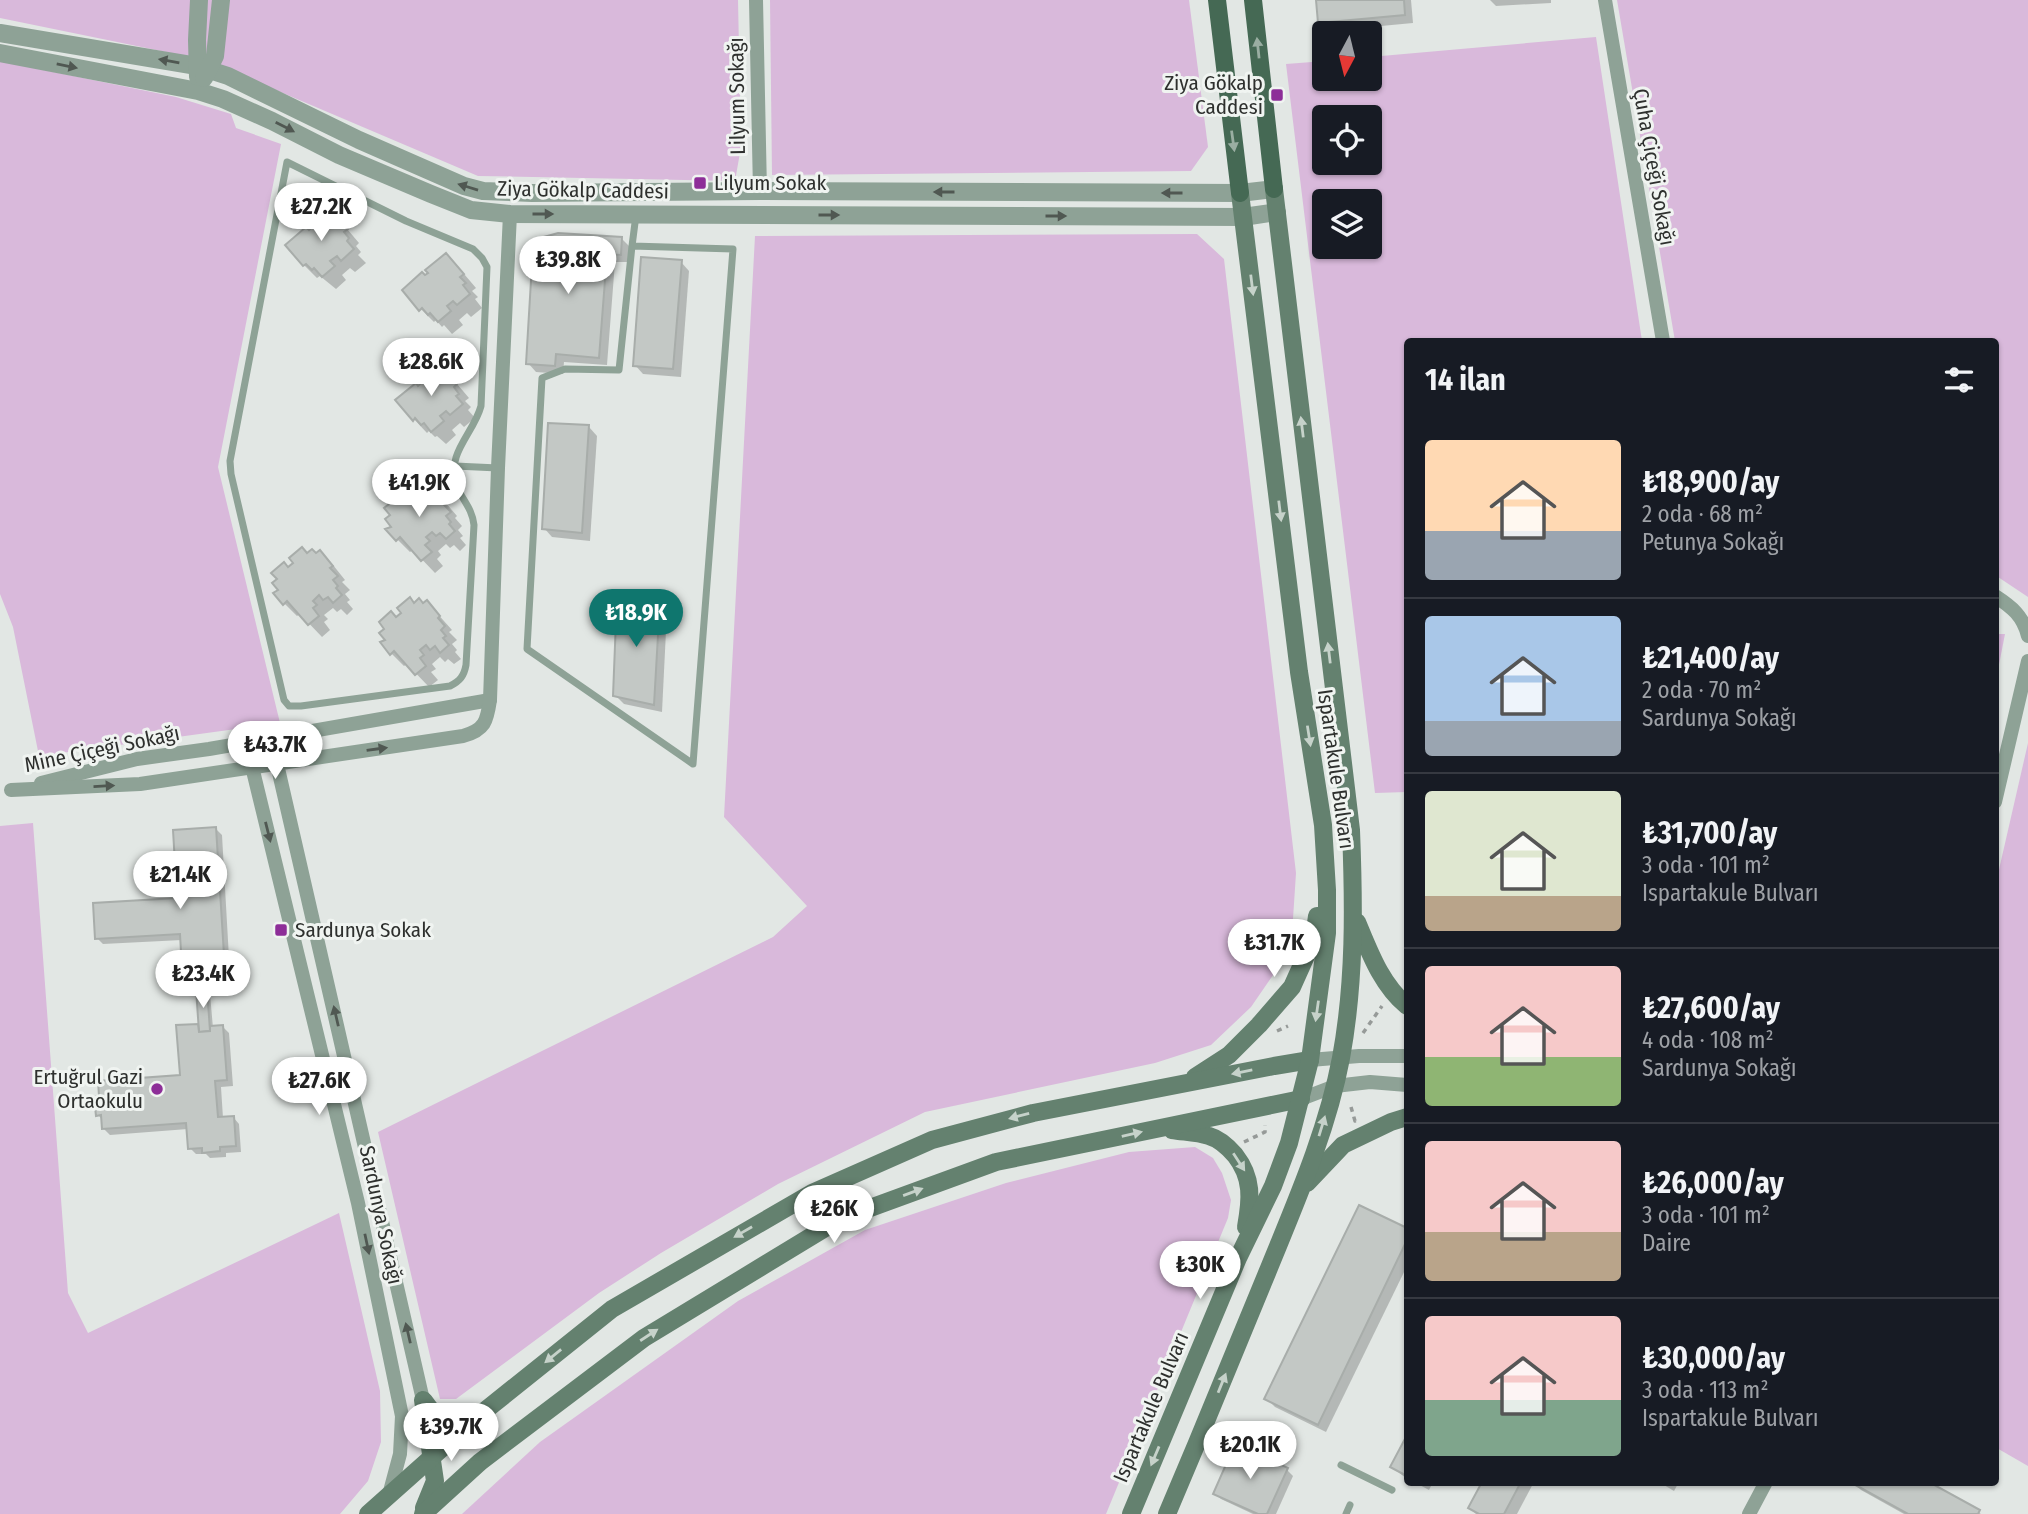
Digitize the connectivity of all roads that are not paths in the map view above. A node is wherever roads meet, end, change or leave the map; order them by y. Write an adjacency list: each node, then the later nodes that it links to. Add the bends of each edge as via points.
1 (200, 0): 9 (street, via 197,40)
2 (221, 0): 9 (street, via 215,56)
3 (756, 0): 12 (street, Lilyum Sokağı)
4 (1217, 0): 14 (main road, Ispartakule Bulvarı, one-way to 14)
5 (1253, 0): 11 (main road, Ispartakule Bulvarı, one-way to 5)
6 (1605, 0): 21 (street, Çuha Çiçeği Sokağı)
7 (0, 33): 9 (street, one-way to 7)
8 (0, 53): 10 (street, Ziya Gökalp Caddesi, one-way to 10)
9 (203, 68): 10 (street); 13 (street, one-way to 9, via 464,186)
10 (198, 90): 16 (street, Ziya Gökalp Caddesi, one-way to 16, via 471,210)
11 (1275, 189): 14 (street); 15 (main road, Ispartakule Bulvarı)
12 (760, 191): 13 (street); 14 (street, one-way to 12); 18 (street)
13 (511, 192): 16 (street)
14 (1240, 193): 19 (main road, Ispartakule Bulvarı)
15 (1277, 212): 19 (street, Ziya Gökalp Caddesi); 35 (main road, Ispartakule Bulvarı, one-way to 15, via 1351,830)
16 (510, 214): 17 (street, Ziya Gökalp Caddesi, one-way to 17); 23 (street)
17 (636, 215): 18 (street, Ziya Gökalp Caddesi); 20 (lane)
18 (761, 215): 19 (street, Ziya Gökalp Caddesi, one-way to 19)
19 (1243, 217): 34 (main road, Ispartakule Bulvarı, one-way to 34)
20 (632, 246): 20 (lane, via 619,370 565,369 542,378 527,649 693,764 733,249)
21 (1662, 338)
22 (455, 466): 22 (lane, via 457,485 474,525 465,674 450,686 289,706 230,461 287,162 473,249 487,267 481,406 458,448); 23 (lane)
23 (498, 468): 27 (street)
24 (1999, 599): 25 (street, via 2014,608)
25 (2028, 636)
26 (2028, 661): 32 (street)
27 (490, 699): 28 (street, Mine Çiçeği Sokağı); 30 (street, Mine Çiçeği Sokağı, one-way to 27, via 474,733 487,719)
28 (271, 738): 29 (street, Mine Çiçeği Sokağı); 30 (street, Sardunya Sokağı)
29 (246, 742): 31 (street, Sardunya Sokağı); 33 (street, Mine Çiçeği Sokağı, via 137,759)
30 (278, 763): 31 (street, Mine Çiçeği Sokağı); 46 (street, Sardunya Sokağı, one-way to 30)
31 (253, 767): 33 (street, Mine Çiçeği Sokağı, one-way to 31, via 140,784); 47 (street, Sardunya Sokağı, one-way to 47)
32 (1999, 785)
33 (6, 791)
34 (1325, 853): 39 (main road, Ispartakule Bulvarı, one-way to 39, via 1327,933); 40 (main road, via 1314,939 1292,986 1229,1055)
35 (1354, 916): 36 (main road, via 1377,969); 37 (main road, Ispartakule Bulvarı)
36 (1404, 1003)
37 (1341, 1056): 38 (street); 39 (street); 42 (main road, Ispartakule Bulvarı)
38 (1404, 1056)
39 (1310, 1060): 40 (main road, one-way to 40); 43 (main road, Ispartakule Bulvarı)
40 (1184, 1083): 51 (main road, one-way to 51, via 1033,1112 932,1140 812,1192 612,1308)
41 (1404, 1085): 42 (street)
42 (1335, 1086): 43 (street); 48 (main road, Ispartakule Bulvarı, one-way to 42)
43 (1301, 1099): 45 (main road); 49 (main road, Ispartakule Bulvarı, via 1277,1175)
44 (1404, 1118): 48 (main road, via 1343,1145)
45 (1158, 1128): 49 (main road, one-way to 49, via 1212,1136 1228,1146 1244,1167 1251,1202); 59 (main road, one-way to 45, via 480,1462 644,1338 840,1219 996,1162)
46 (368, 1157): 47 (street); 50 (street, Sardunya Sokağı, one-way to 46)
47 (349, 1167): 56 (street, Sardunya Sokağı, one-way to 56, via 402,1416 400,1454)
48 (1302, 1188): 61 (main road, Ispartakule Bulvarı, one-way to 48)
49 (1238, 1258): 60 (main road, Ispartakule Bulvarı, one-way to 60)
50 (423, 1400): 51 (main road, via 443,1421); 52 (main road)
51 (477, 1417): 52 (main road)
52 (430, 1458): 56 (main road); 59 (main road, via 435,1481)
53 (1341, 1465): 55 (lane)
54 (1764, 1486): 63 (street)
55 (1392, 1490)
56 (389, 1495): 58 (main road)
57 (1350, 1505): 62 (lane)
58 (368, 1514)
59 (421, 1514)
60 (1131, 1514)
61 (1167, 1514)
62 (1346, 1514)
63 (1749, 1514)

